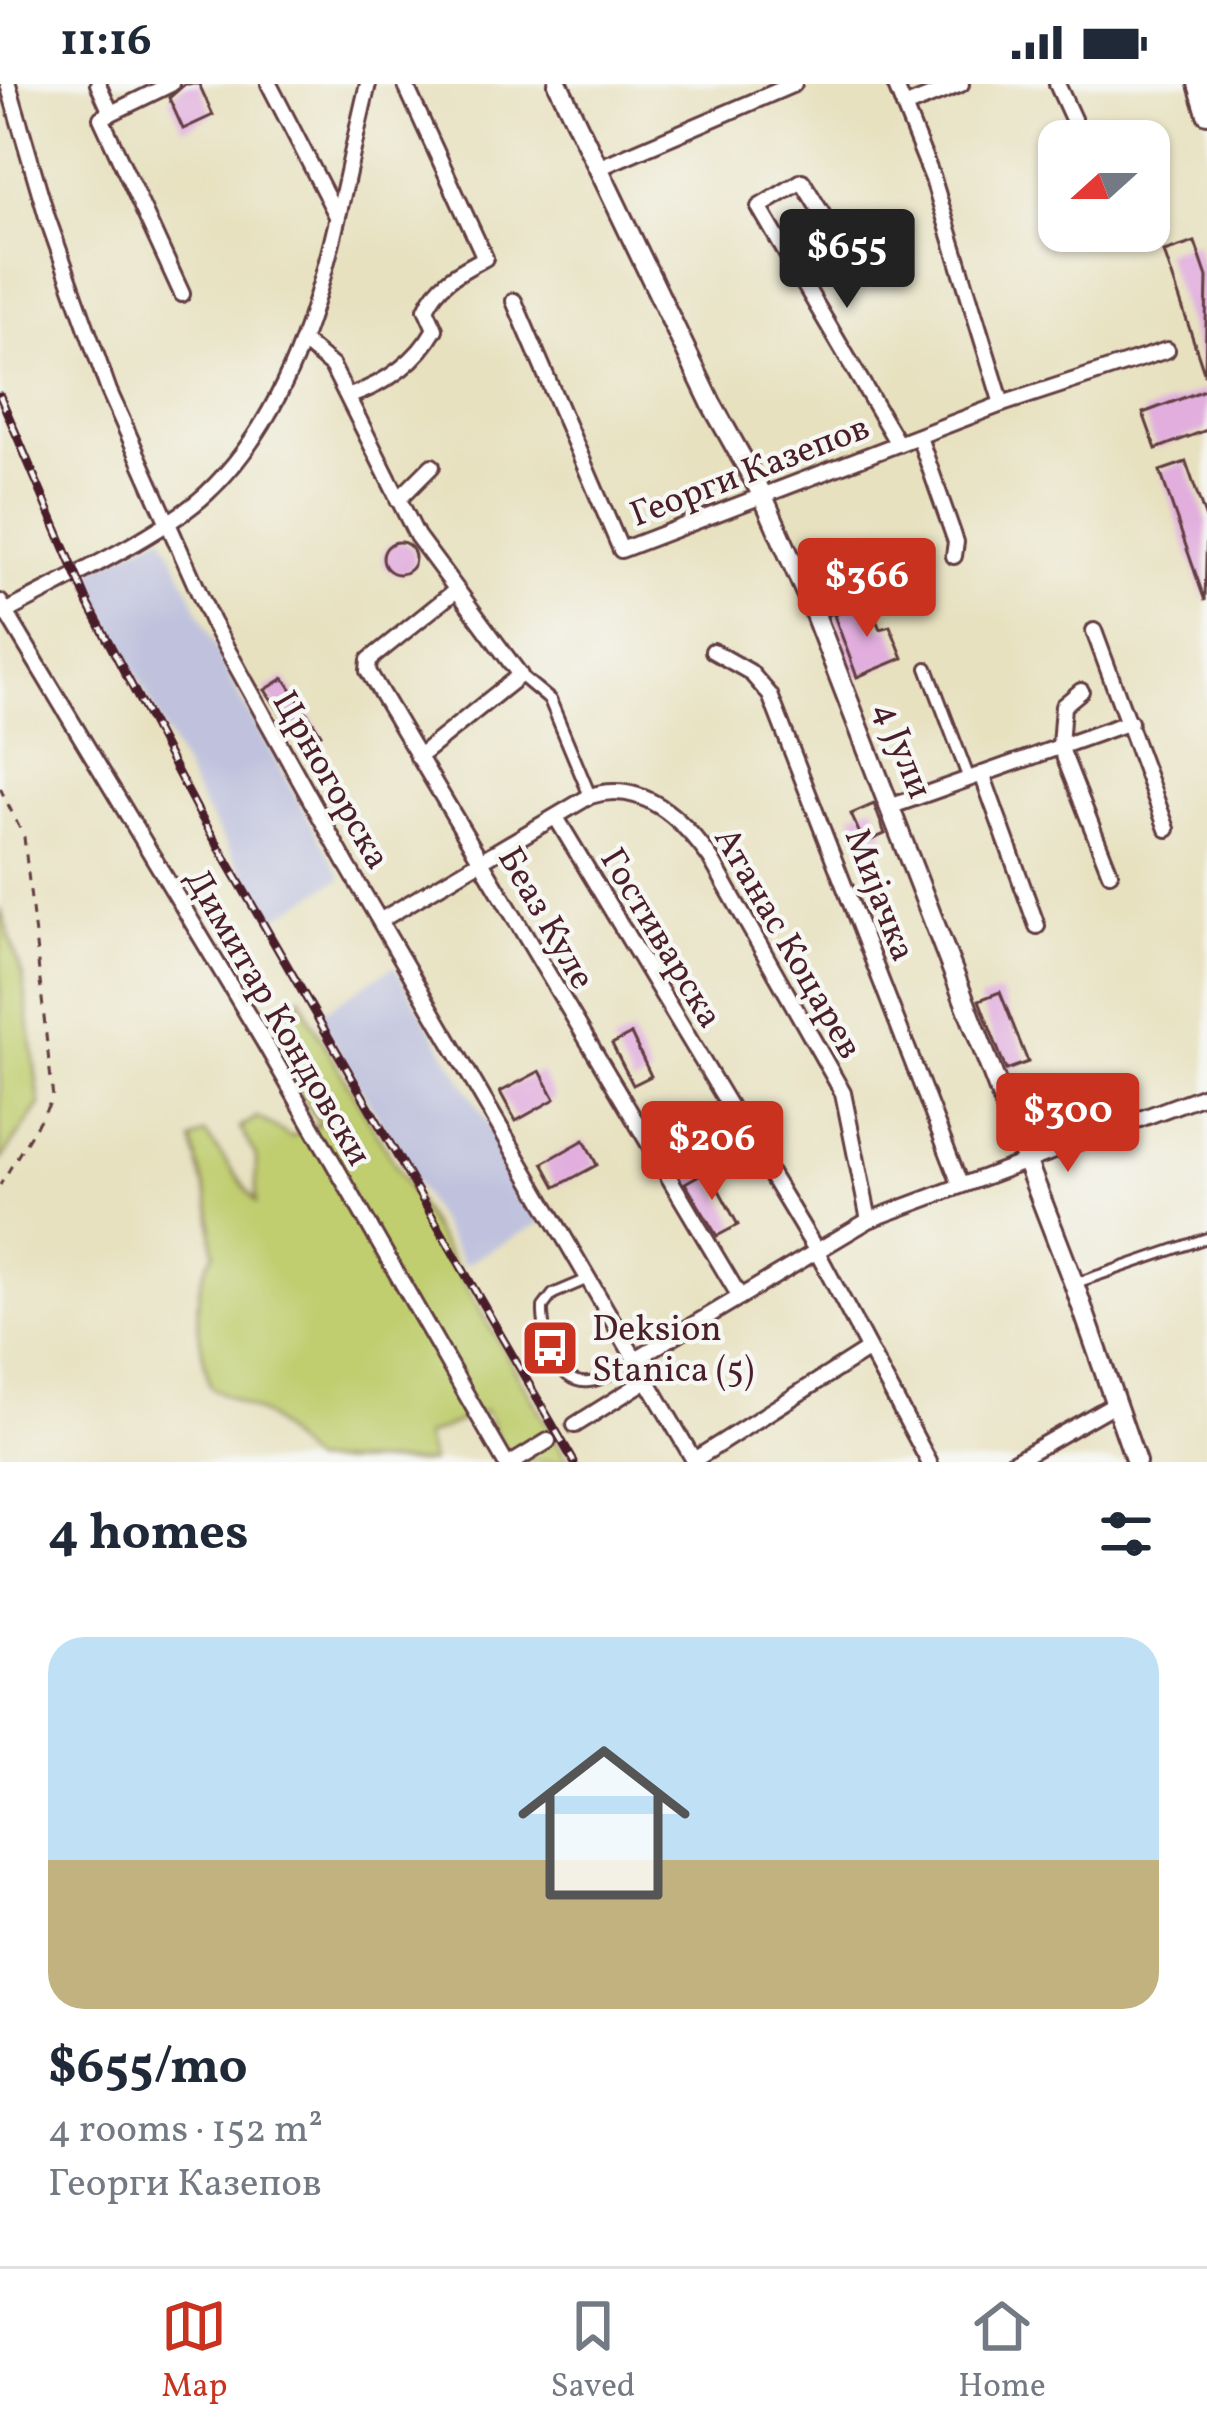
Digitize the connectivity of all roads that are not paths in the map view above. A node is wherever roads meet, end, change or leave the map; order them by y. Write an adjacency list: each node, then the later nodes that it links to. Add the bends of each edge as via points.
1 (8, 84): 31 (street, Црногорска, via 74,298)
2 (98, 84): 14 (street)
3 (171, 84): 14 (street)
4 (268, 84): 18 (street)
5 (368, 84): 18 (street)
6 (405, 84): 24 (street, via 485,258 431,298 426,309 435,329 424,349)
7 (557, 84): 17 (street, 4 Јули)
8 (794, 84): 17 (street)
9 (895, 84): 13 (street)
10 (961, 84): 13 (street)
11 (1058, 84): 16 (street)
12 (1198, 84): 15 (street)
13 (904, 107): 25 (street)
14 (111, 113): 20 (street, via 101,118)
15 (1207, 114)
16 (1074, 120)
17 (598, 168): 29 (street, 4 Јули)
18 (337, 216): 22 (street)
19 (830, 227): 27 (street, Георги Казепов, via 802,181 759,207)
20 (182, 294)
21 (514, 301): 29 (street, Георги Казепов, via 621,550)
22 (302, 341): 24 (street, via 332,366); 31 (street, via 250,442 205,495)
23 (1167, 350): 25 (street, Георги Казепов)
24 (350, 396): 30 (street)
25 (1002, 404): 26 (street, Георги Казепов)
26 (919, 437): 27 (street, Георги Казепов); 32 (street)
27 (898, 444): 29 (street, Георги Казепов)
28 (431, 466): 30 (street)
29 (762, 494): 36 (street, 4 Јули)
30 (398, 500): 34 (street)
31 (166, 523): 35 (street); 52 (street, Црногорска, via 243,682)
32 (954, 556)
33 (906, 572): 36 (street)
34 (455, 592): 40 (street); 44 (street, Беаз Куле, via 367,665)
35 (2, 610): 70 (street, Димитар Кондовски)
36 (814, 612): 47 (street, 4 Јули)
37 (1094, 631): 42 (street)
38 (712, 651): 56 (street, Мијачка, via 750,672 770,695)
39 (927, 668): 45 (street)
40 (520, 675): 44 (street); 46 (street, via 550,700)
41 (1081, 691): 43 (street, via 1063,706)
42 (1130, 722): 43 (street); 49 (street)
43 (1060, 746): 45 (street); 51 (street)
44 (418, 757): 50 (street, Беаз Куле)
45 (976, 777): 47 (street); 53 (street)
46 (590, 796): 48 (street); 57 (street, Атанас Коцарев, via 603,791 652,801 690,830 711,860 843,1093)
47 (892, 806): 55 (street, 4 Јули)
48 (557, 819): 50 (street); 59 (street, Гостиварска)
49 (1167, 830)
50 (480, 861): 52 (street); 62 (street, Беаз Куле)
51 (1110, 873)
52 (381, 920): 60 (street, Црногорска)
53 (1036, 926)
54 (1207, 1094): 55 (street)
55 (1028, 1163): 56 (street); 61 (street, 4 Јули)
56 (960, 1184): 57 (street)
57 (869, 1220): 59 (street)
58 (1207, 1238): 61 (lane)
59 (816, 1250): 62 (street); 63 (street, Гостиварска)
60 (590, 1279): 64 (street, Црногорска); 64 (lane, via 553,1294 543,1307 552,1354 574,1380 589,1382)
61 (1074, 1284): 66 (street, 4 Јули)
62 (740, 1297): 64 (street)
63 (867, 1350): 69 (street); 72 (street, Гостиварска)
64 (634, 1360): 65 (street, Црногорска)
65 (645, 1381): 67 (street); 69 (street, Црногорска)
66 (1116, 1403): 73 (street); 74 (street, 4 Јули)
67 (575, 1426)
68 (548, 1441): 71 (street)
69 (694, 1461)
70 (505, 1462)
71 (514, 1462)
72 (929, 1462)
73 (1013, 1462)
74 (1136, 1462)

